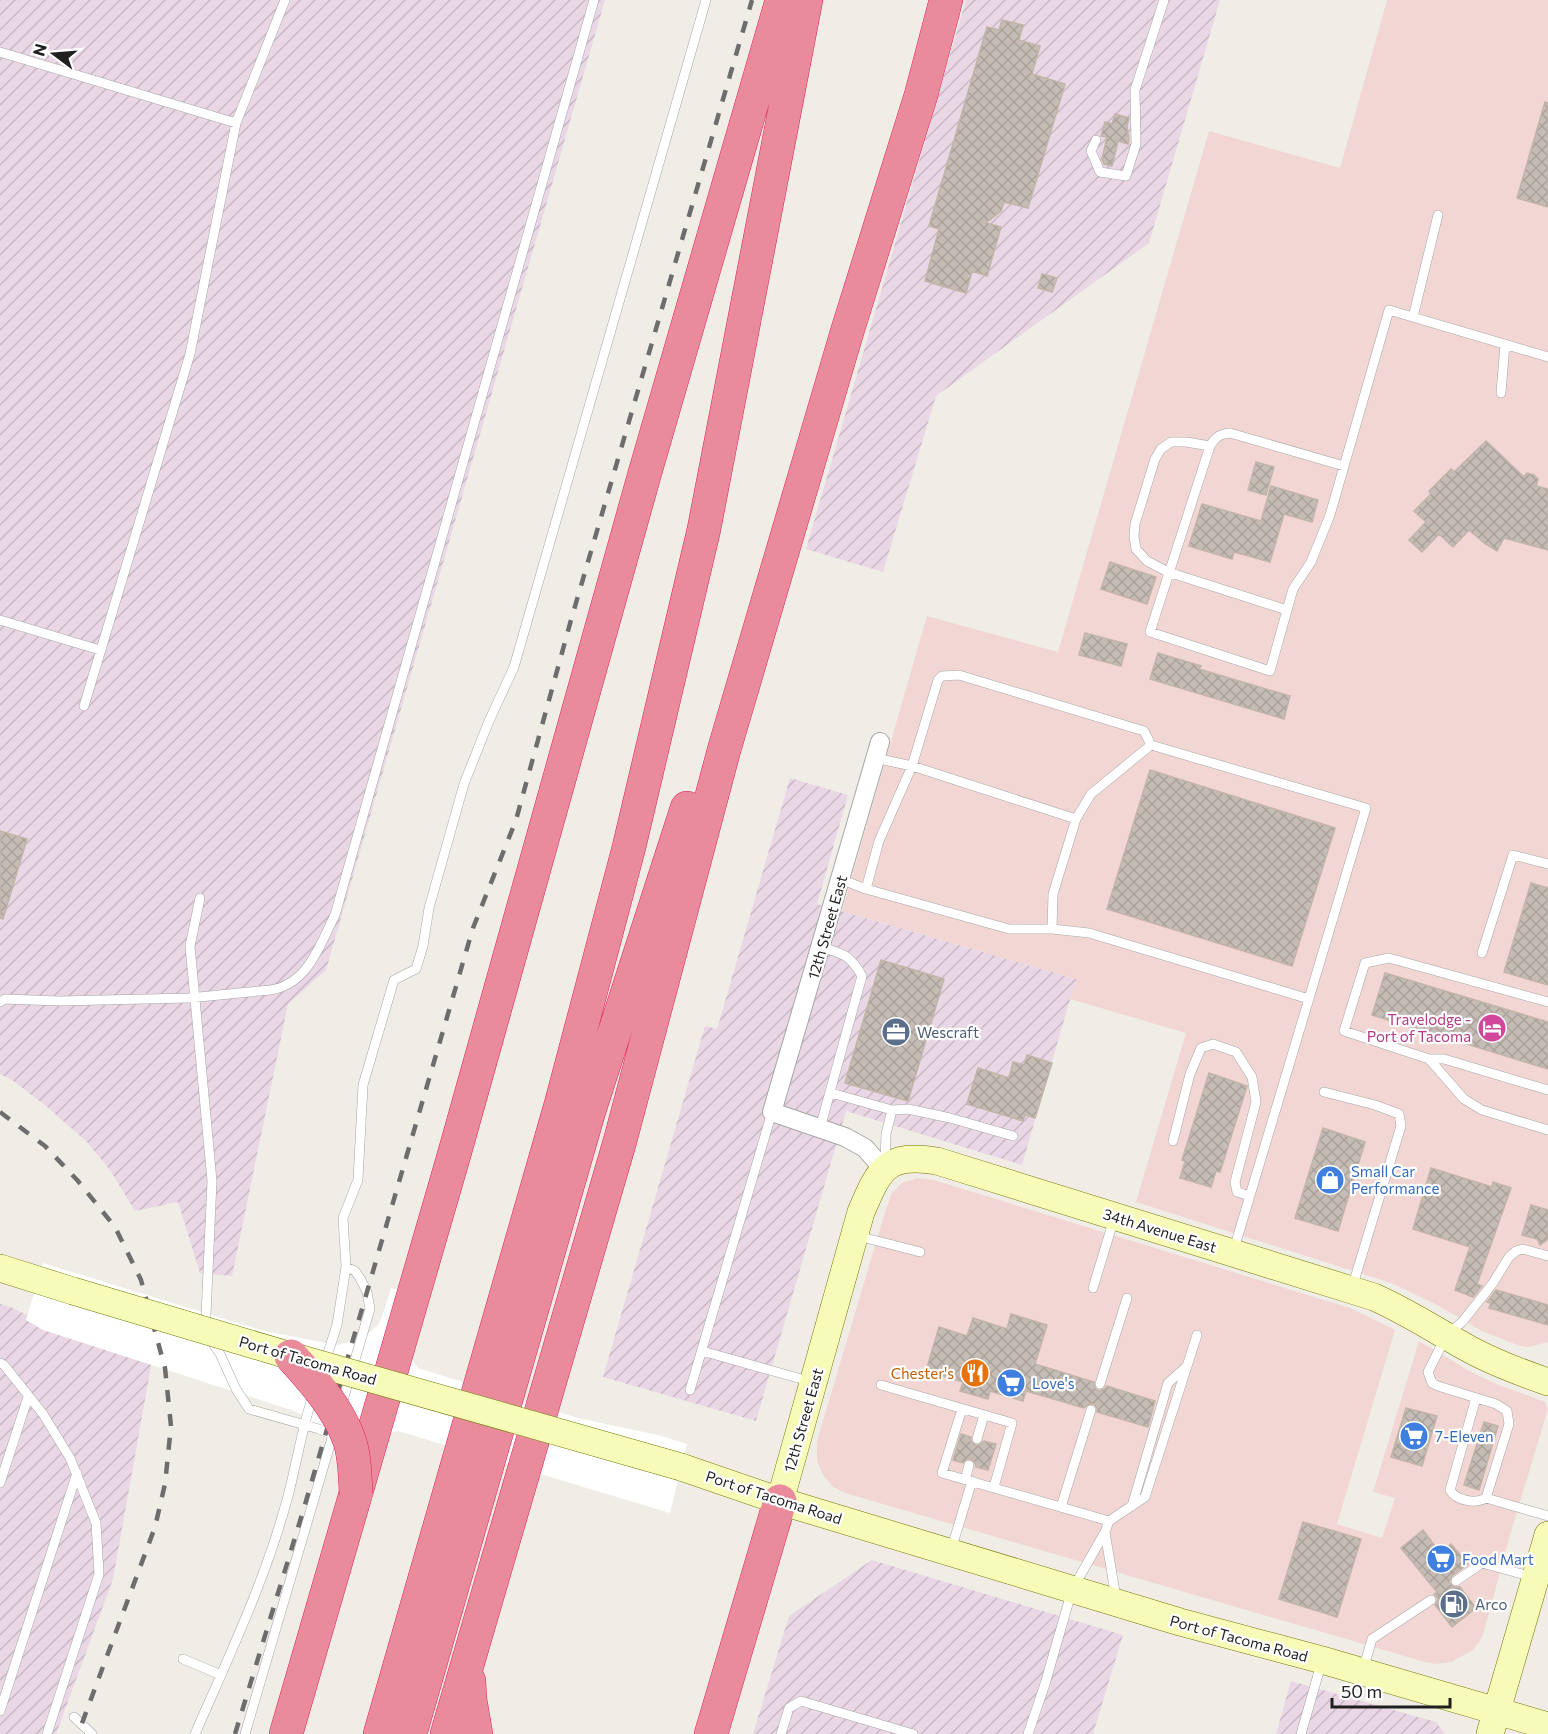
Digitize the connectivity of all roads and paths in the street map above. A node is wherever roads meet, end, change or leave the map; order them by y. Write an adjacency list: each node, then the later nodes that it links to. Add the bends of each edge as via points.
1 (285, 0): 9 (lane)
2 (594, 0): 36 (lane, via 335,915 308,969 281,988)
3 (706, 0): 57 (lane, via 514,667 464,784 416,969 394,980 363,1085 358,1180 343,1218)
4 (782, 0): 71 (highway)
5 (806, 0): 116 (highway, via 704,529 629,847 558,1115)
6 (946, 0): 13 (highway)
7 (1164, 0): 10 (lane, via 1135,90 1136,144 1126,176 1100,172 1091,152)
8 (0, 52): 9 (lane)
9 (236, 123): 22 (lane, via 190,354)
10 (1096, 140)
11 (1438, 215): 12 (lane)
12 (1413, 316): 14 (lane); 18 (lane, via 1389,310)
13 (848, 332): 104 (highway, via 724,750 620,1141); 117 (highway, via 593,1100)
14 (1505, 344): 15 (lane); 16 (lane)
15 (1548, 357)
16 (1501, 393)
17 (1210, 446): 18 (lane, via 1214,439 1230,433); 19 (lane); 19 (lane, via 1171,442 1155,459 1134,537 1136,549 1147,561)
18 (1344, 466): 20 (lane, via 1319,543 1293,589)
19 (1168, 572): 20 (lane); 20 (lane, via 1150,632 1270,671)
20 (1287, 610)
21 (0, 620): 22 (lane)
22 (100, 650): 23 (lane)
23 (84, 706)
24 (1151, 745): 26 (lane, via 1144,731 959,675 942,676); 27 (lane, via 1090,794); 37 (lane, via 1366,808)
25 (877, 750): 26 (lane); 29 (street, 12th Street East)
26 (912, 766): 27 (lane); 30 (lane, via 879,841)
27 (1076, 819): 32 (lane, via 1053,894)
28 (1548, 864): 34 (lane, via 1513,855)
29 (840, 879): 30 (lane); 33 (street, 12th Street East)
30 (866, 889): 32 (lane, via 1009,929)
31 (200, 898): 36 (lane, via 190,946)
32 (1052, 929): 37 (lane, via 1089,933)
33 (821, 947): 43 (lane, via 844,953 862,976); 45 (street, 12th Street East)
34 (1482, 953)
35 (0, 990): 38 (lane)
36 (195, 998): 38 (lane); 80 (lane, via 212,1181 207,1335 249,1409)
37 (1309, 999): 51 (lane)
38 (3, 1000)
39 (1548, 1002): 40 (lane, via 1389,958 1365,963 1344,1031)
40 (1429, 1059): 41 (lane, via 1444,1059); 47 (lane, via 1464,1099 1482,1110)
41 (1548, 1090)
42 (1324, 1092): 60 (lane, via 1399,1114 1401,1125)
43 (831, 1093): 44 (lane); 46 (lane)
44 (892, 1110): 48 (lane, via 908,1109); 50 (lane)
45 (772, 1112): 46 (street); 64 (lane)
46 (820, 1128): 50 (street, via 865,1148)
47 (1548, 1131)
48 (1013, 1136)
49 (1173, 1140): 51 (lane, via 1201,1048 1213,1044 1236,1052 1251,1077 1257,1102 1235,1182 1237,1192)
50 (884, 1170): 52 (main road, 34th Avenue East, via 898,1160 937,1161); 53 (main road, 12th Street East, via 873,1184)
51 (1250, 1196): 55 (lane)
52 (1115, 1216): 55 (main road, 34th Avenue East); 59 (lane)
53 (854, 1235): 54 (lane); 69 (main road, 12th Street East)
54 (920, 1252)
55 (1233, 1252): 60 (main road, 34th Avenue East)
56 (1548, 1256): 63 (lane, via 1523,1249 1516,1251 1464,1321)
57 (346, 1267): 80 (lane, via 337,1325); 81 (lane, via 360,1278 370,1309)
58 (0, 1269): 65 (main road, Port of Tacoma Road, bridge)
59 (1093, 1288)
60 (1351, 1290): 63 (main road, 34th Avenue East, via 1396,1306)
61 (1127, 1298): 72 (lane)
62 (1197, 1335): 93 (lane, via 1145,1497)
63 (1446, 1336): 67 (main road, 34th Avenue East); 76 (lane, via 1430,1365 1428,1378 1438,1386)
64 (702, 1350): 69 (lane); 74 (lane)
65 (291, 1356): 71 (main road, Port of Tacoma Road, bridge); 88 (highway, bridge, via 318,1385 340,1418 350,1440)
66 (0, 1363): 75 (lane)
67 (1510, 1368): 68 (main road); 70 (main road, 34th Avenue East)
68 (1548, 1368)
69 (814, 1382): 90 (main road, 12th Street East)
70 (1548, 1382)
71 (388, 1384): 88 (highway, bridge); 90 (main road, Port of Tacoma Road, bridge, via 681,1467)
72 (1100, 1384)
73 (880, 1385): 77 (lane)
74 (690, 1390)
75 (28, 1397): 84 (lane, via 43,1414); 86 (lane)
76 (1476, 1398): 89 (lane, via 1503,1407 1509,1417); 89 (lane, via 1450,1490 1455,1496 1474,1501)
77 (962, 1409): 79 (lane); 85 (lane, via 942,1473)
78 (1091, 1410): 91 (lane)
79 (984, 1415): 82 (lane); 87 (lane, via 1012,1423)
80 (303, 1424): 81 (lane); 106 (lane, via 284,1507 250,1612)
81 (333, 1435): 114 (lane)
82 (977, 1439)
83 (969, 1465): 85 (lane)
84 (77, 1473): 107 (lane); 111 (lane, via 96,1523 99,1574)
85 (968, 1480): 87 (lane); 96 (lane)
86 (0, 1483)
87 (994, 1487): 91 (lane)
88 (356, 1494): 115 (highway)
89 (1486, 1498): 92 (lane)
90 (780, 1501): 96 (main road, Port of Tacoma Road); 120 (highway)
91 (1061, 1507): 93 (lane)
92 (1548, 1516)
93 (1109, 1521): 94 (lane)
94 (1105, 1532): 99 (lane); 101 (lane)
95 (1548, 1535): 97 (main road)
96 (951, 1552): 99 (main road, Port of Tacoma Road)
97 (1536, 1578): 98 (lane, via 1482,1563); 109 (main road)
98 (1456, 1581)
99 (1072, 1590): 101 (main road, Port of Tacoma Road); 123 (lane)
100 (1431, 1600): 105 (lane, via 1372,1640)
101 (1117, 1603): 103 (main road, Port of Tacoma Road)
102 (183, 1659): 106 (lane)
103 (1322, 1660): 105 (main road, Port of Tacoma Road); 124 (lane)
104 (470, 1661): 118 (highway); 119 (highway, via 470,1699)
105 (1362, 1672): 109 (main road, Port of Tacoma Road)
106 (221, 1675): 113 (lane)
107 (0, 1711)
108 (74, 1717): 112 (lane)
109 (1493, 1723): 110 (main road, Port of Tacoma Road)
110 (1548, 1726)
111 (47, 1734)
112 (92, 1734)
113 (195, 1734)
114 (245, 1734)
115 (286, 1734)
116 (380, 1734)
117 (410, 1734)
118 (447, 1734)
119 (476, 1734)
120 (711, 1734)
121 (780, 1734): 122 (lane, via 789,1708 801,1701)
122 (913, 1734)
123 (1028, 1734)
124 (1302, 1734)

